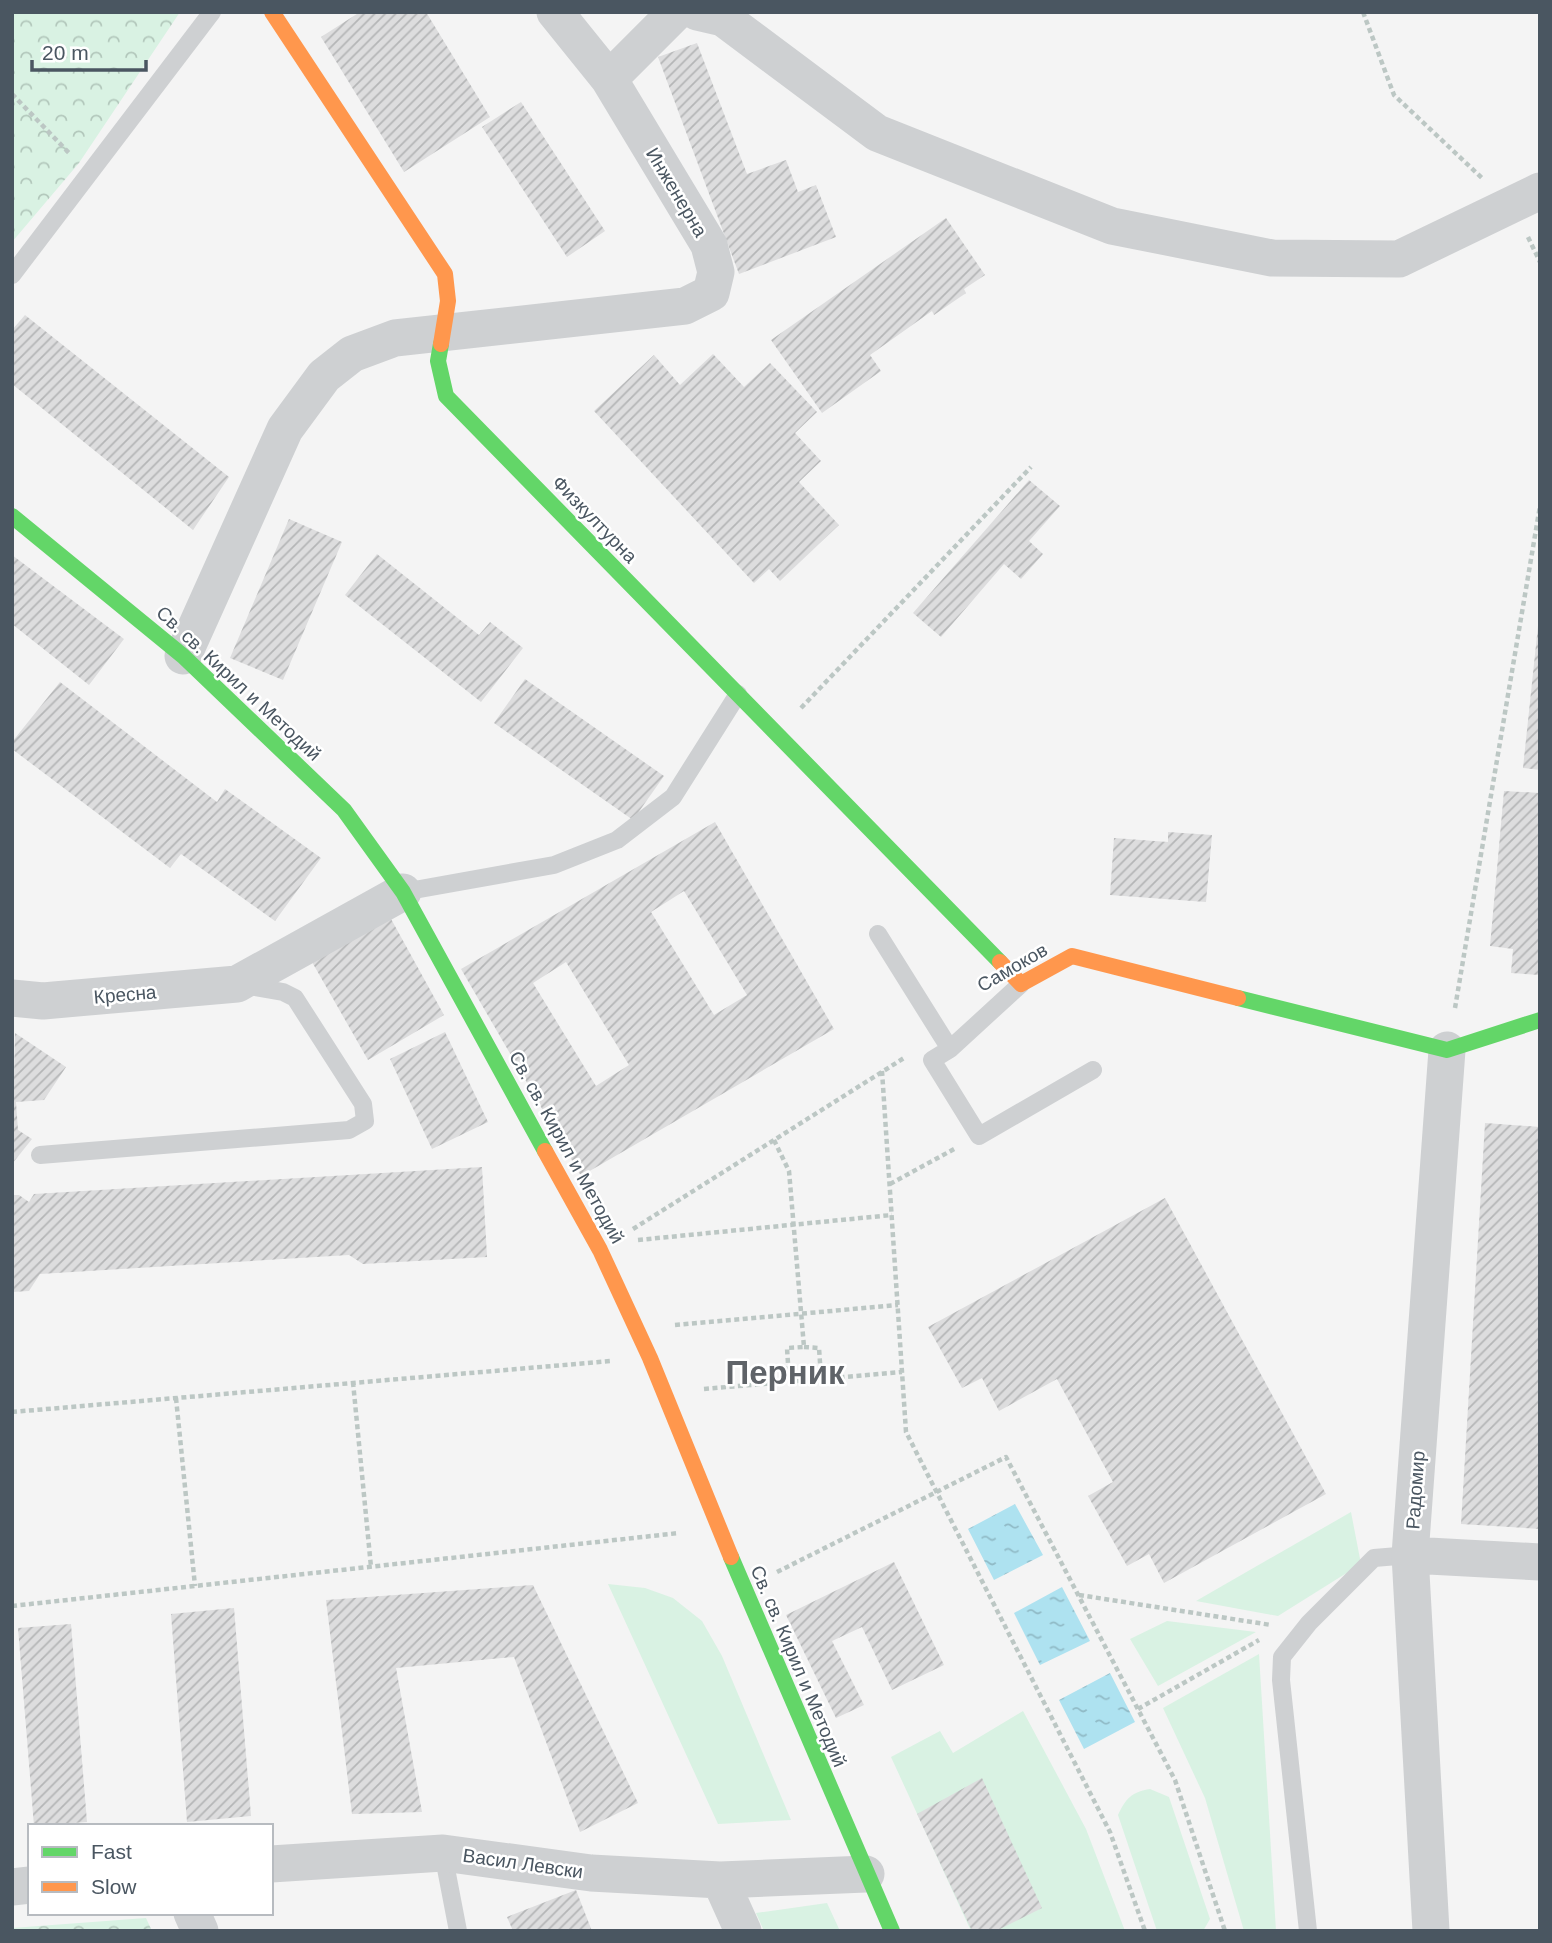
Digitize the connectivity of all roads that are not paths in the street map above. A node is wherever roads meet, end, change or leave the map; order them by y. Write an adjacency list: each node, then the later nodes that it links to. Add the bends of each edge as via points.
1 (212, 12): 8 (lane)
2 (272, 12): 9 (street, Физкултурна, via 445,274 448,301)
3 (555, 12): 6 (street, Инженерна)
4 (676, 12): 6 (street)
5 (697, 12): 7 (street, via 723,18 877,133 1112,226 1272,258 1399,258)
6 (609, 79): 9 (street, Инженерна, via 709,245 716,272 711,293 685,306)
7 (1526, 199)
8 (12, 275)
9 (441, 330): 11 (street, via 352,354 324,376 285,429); 12 (street, Физкултурна, via 438,361 446,396)
10 (12, 516): 11 (street, Св. св. Кирил и Методий)
11 (183, 656): 13 (street, Св. св. Кирил и Методий, via 344,810)
12 (738, 694): 13 (lane, via 673,796 617,840 554,865); 16 (street, Физкултурна)
13 (403, 892): 15 (street); 27 (street, Св. св. Кирил и Методий, via 606,1246 743,1589)
14 (878, 934): 19 (lane)
15 (237, 984): 17 (street, Кресна, via 43,1001); 22 (lane, via 295,998 363,1104 365,1121 349,1130)
16 (1021, 984): 19 (lane); 20 (street, Самоков, via 1072,956)
17 (12, 998)
18 (1540, 1020): 20 (street)
19 (946, 1042): 21 (lane, via 932,1060 979,1136)
20 (1447, 1050): 23 (street, Радомир)
21 (1093, 1070)
22 (40, 1155)
23 (1410, 1555): 24 (street); 34 (lane, via 1374,1558 1282,1657); 35 (street, Радомир)
24 (1540, 1562)
25 (443, 1853): 26 (street, Васил Левски); 28 (street, Васил Левски, via 591,1873); 31 (lane)
26 (273, 1864)
27 (866, 1874): 28 (street, Васил Левски); 33 (street, Св. св. Кирил и Методий)
28 (720, 1880): 32 (street)
29 (193, 1915): 30 (street)
30 (200, 1931)
31 (458, 1931)
32 (743, 1931)
33 (892, 1931)
34 (1308, 1931)
35 (1432, 1931)

